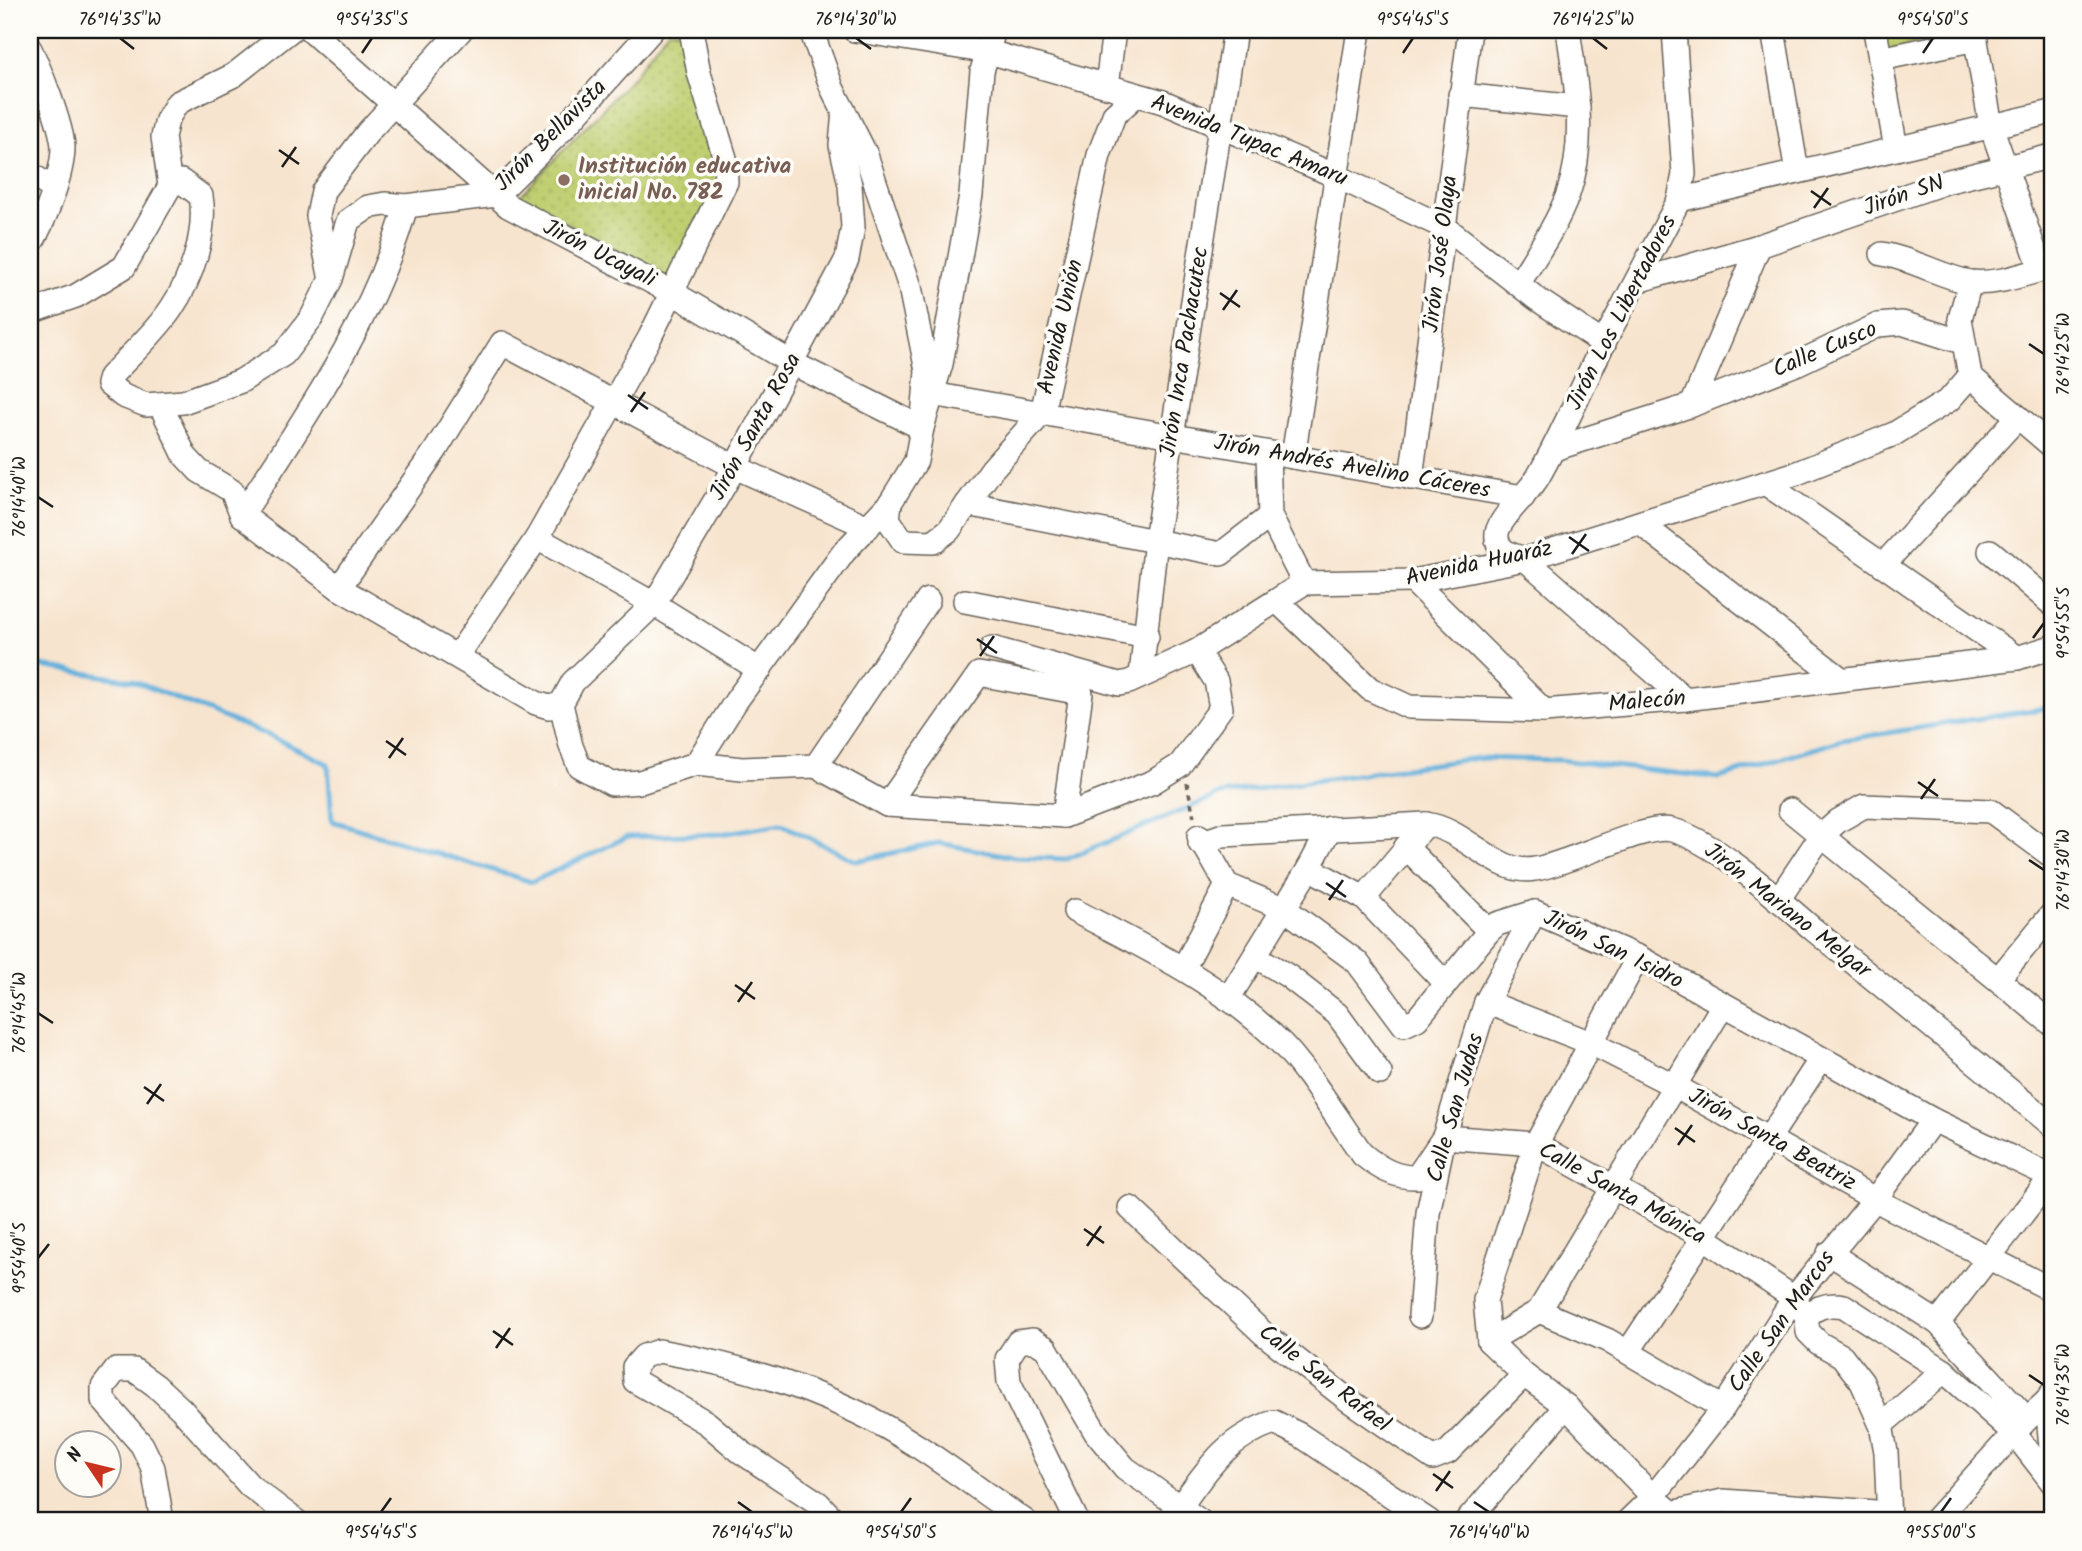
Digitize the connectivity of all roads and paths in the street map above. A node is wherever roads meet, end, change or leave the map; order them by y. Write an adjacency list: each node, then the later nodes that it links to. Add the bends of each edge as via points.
1 (291, 30): 36 (street, via 234,75 177,103 163,137)
2 (310, 30): 24 (street, Jirón Ucayali)
3 (461, 30): 24 (street)
4 (652, 30): 38 (street, Jirón Bellavista)
5 (691, 30): 50 (street, via 699,74 725,158 726,183)
6 (811, 30): 26 (street)
7 (994, 30): 19 (street)
8 (1114, 30): 21 (street)
9 (1234, 30): 29 (street, Jirón Inca Pachacutec)
10 (1359, 30): 35 (street)
11 (1470, 30): 22 (street, Jirón José Olaya)
12 (1568, 30): 25 (street)
13 (1674, 30): 39 (street, Jirón Los Libertadores, via 1684,174)
14 (1773, 30): 33 (street)
15 (1875, 30): 20 (street)
16 (867, 31): 19 (street, Avenida Tupac Amaru)
17 (1975, 34): 20 (street); 28 (street)
18 (30, 49): 37 (street, via 63,147)
19 (989, 52): 21 (street, Avenida Tupac Amaru); 56 (street, via 982,71 971,195)
20 (1880, 59): 30 (street)
21 (1107, 86): 23 (street, Avenida Tupac Amaru)
22 (1460, 95): 25 (street); 41 (street, Jirón José Olaya)
23 (1135, 96): 29 (street, Avenida Tupac Amaru, via 1149,96); 60 (street, Avenida Unión, via 1114,115 1099,155)
24 (392, 104): 38 (street, Jirón Ucayali); 46 (street, via 323,191 318,216)
25 (1578, 107): 49 (street, via 1577,159 1567,196)
26 (844, 110): 54 (street, Jirón Santa Rosa, via 841,145 853,227 847,259); 62 (street, via 866,155 910,287 927,371)
27 (2052, 112): 28 (street)
28 (1991, 126): 30 (street); 32 (street)
29 (1221, 127): 35 (street, Avenida Tupac Amaru); 63 (street, Jirón Inca Pachacutec)
30 (1896, 149): 33 (street)
31 (2052, 156): 32 (street, Jirón SN)
32 (2005, 168): 43 (street, Jirón SN, via 1949,181); 45 (street)
33 (1797, 172): 39 (street)
34 (30, 174): 37 (street)
35 (1336, 176): 41 (street, Avenida Tupac Amaru); 67 (street)
36 (170, 186): 51 (street, via 124,267 76,296); 58 (street, Jirón Bellavista, via 181,181 201,196 204,211 195,258 171,309 108,383 146,405)
37 (54, 189): 42 (street, via 43,225)
38 (496, 195): 40 (street, Jirón Bellavista); 50 (street, Jirón Ucayali)
39 (1679, 200): 47 (street, Jirón Los Libertadores)
40 (405, 206): 46 (street, Jirón Bellavista, via 368,207 348,221); 74 (street, via 376,288 344,356)
41 (1446, 228): 49 (street, Avenida Tupac Amaru); 69 (street, Jirón José Olaya)
42 (30, 245)
43 (1759, 246): 47 (street, Jirón SN); 59 (street)
44 (1882, 254): 48 (street, via 1907,258)
45 (2047, 268): 48 (street, via 1993,282)
46 (331, 279): 58 (street, Jirón Bellavista, via 312,317 284,354 242,381 183,402)
47 (1637, 281): 53 (street, Jirón Los Libertadores)
48 (1970, 282): 52 (street, via 1960,319)
49 (1519, 283): 53 (street, Avenida Tupac Amaru)
50 (673, 293): 54 (street, Jirón Ucayali); 57 (street)
51 (30, 312)
52 (1962, 342): 55 (street); 59 (street, Calle Cusco, via 1902,323 1878,325)
53 (1604, 344): 65 (street, Jirón Los Libertadores)
54 (792, 363): 62 (street, Jirón Ucayali); 68 (street, Jirón Santa Rosa)
55 (1970, 376): 61 (street); 70 (street, Avenida Huaráz, via 1950,400 1894,434)
56 (932, 394): 60 (street, Jirón Andrés Avelino Cáceres); 62 (street)
57 (612, 402): 68 (street); 78 (street); 85 (street, via 502,343 435,451)
58 (160, 404): 74 (street, via 185,457 232,491)
59 (1692, 405): 65 (street, Calle Cusco)
60 (1042, 413): 63 (street, Jirón Andrés Avelino Cáceres); 73 (street, Avenida Unión)
61 (2018, 417): 64 (street); 82 (street)
62 (922, 428): 72 (street, via 916,461)
63 (1172, 436): 66 (street, Jirón Andrés Avelino Cáceres); 79 (street, Jirón Inca Pachacutec)
64 (2052, 446)
65 (1554, 449): 71 (street, Jirón Los Libertadores)
66 (1268, 453): 67 (street, Jirón Andrés Avelino Cáceres); 75 (street)
67 (1293, 457): 69 (street, Jirón Andrés Avelino Cáceres)
68 (735, 467): 77 (street); 89 (street, Jirón Santa Rosa)
69 (1411, 478): 71 (street, Jirón Andrés Avelino Cáceres)
70 (1765, 483): 76 (street, Avenida Huaráz); 82 (street)
71 (1523, 497): 81 (street, Jirón Los Libertadores, via 1497,534 1507,554)
72 (890, 503): 73 (street, Avenida Unión, via 888,519 893,531 903,541 918,543 933,542 949,530); 77 (street)
73 (967, 504): 79 (street)
74 (242, 515): 85 (street)
75 (1270, 516): 79 (street, via 1221,554); 84 (street)
76 (1640, 523): 81 (street, Avenida Huaráz); 99 (street)
77 (868, 527): 97 (street, via 844,552)
78 (537, 538): 89 (street); 95 (street)
79 (1156, 540): 91 (street, Jirón Inca Pachacutec)
80 (1990, 551): 90 (street)
81 (1525, 559): 83 (street, Avenida Huaráz); 100 (street)
82 (1883, 565): 96 (street)
83 (1413, 581): 84 (street, Avenida Huaráz); 102 (street)
84 (1304, 583): 88 (street)
85 (339, 588): 95 (street)
86 (928, 600): 104 (street)
87 (965, 600): 91 (street)
88 (1277, 601): 94 (street); 102 (street, Malecón, via 1370,689 1396,702 1409,707)
89 (654, 604): 97 (street); 101 (street, Jirón Santa Rosa, via 573,682)
90 (2052, 604)
91 (1147, 637): 98 (street, Jirón Inca Pachacutec)
92 (2052, 647): 96 (street, Malecón)
93 (992, 648): 98 (street, via 1119,684)
94 (1197, 651): 98 (street); 108 (street, via 1216,681 1221,708 1180,765 1153,782)
95 (458, 655): 101 (street, via 536,703)
96 (2017, 658): 99 (street, Malecón)
97 (760, 670): 103 (street)
98 (1142, 675)
99 (1840, 678): 100 (street, Malecón)
100 (1685, 699): 102 (street, Malecón)
101 (561, 704): 103 (street, via 579,766 612,784 640,782)
102 (1544, 711)
103 (695, 764): 104 (street, via 742,769)
104 (816, 766): 106 (street)
105 (1185, 771): 112 (path)
106 (887, 805): 108 (street); 108 (street, via 979,674 1081,693)
107 (1790, 810): 111 (street)
108 (1064, 816)
109 (1426, 824): 110 (street, Jirón Mariano Melgar); 113 (street); 118 (street, Jirón Mariano Melgar, via 1444,826 1493,860 1533,870 1579,858 1655,828 1671,830 1702,842)
110 (1330, 828): 112 (street, Jirón Mariano Melgar); 115 (street)
111 (1820, 838): 114 (street, via 1864,806 1991,811); 118 (street); 127 (street)
112 (1199, 839): 116 (street)
113 (1406, 847): 117 (street); 123 (street)
114 (2052, 856)
115 (1309, 868): 117 (street); 119 (street)
116 (1227, 885): 119 (street, Jirón San Isidro); 126 (street)
117 (1364, 898): 128 (street)
118 (1778, 900): 138 (street, Jirón Mariano Melgar)
119 (1285, 909): 124 (street); 128 (street, Jirón San Isidro, via 1357,962 1404,1025 1416,1019)
120 (1075, 911): 126 (street)
121 (1535, 912): 123 (street, Jirón San Isidro); 125 (street, Jirón San Isidro); 130 (street, Calle San Judas)
122 (2052, 915): 127 (street)
123 (1489, 931): 128 (street, Jirón San Isidro)
124 (1255, 956): 129 (street); 135 (street, via 1288,975 1337,1014)
125 (1638, 957): 131 (street, Jirón San Isidro); 133 (street)
126 (1184, 967): 129 (street)
127 (1998, 979): 132 (street)
128 (1445, 983)
129 (1228, 999): 139 (street, via 1283,1045 1379,1169 1417,1177)
130 (1486, 1002): 133 (street, Jirón Santa Beatriz); 139 (street, Calle San Judas)
131 (1723, 1005): 134 (street, Jirón San Isidro); 136 (street)
132 (2052, 1023)
133 (1591, 1043): 136 (street, Jirón Santa Beatriz); 141 (street)
134 (1821, 1059): 137 (street, Jirón San Isidro); 140 (street)
135 (1380, 1073)
136 (1673, 1085): 140 (street, Jirón Santa Beatriz); 143 (street)
137 (1933, 1120): 142 (street, Jirón San Isidro); 144 (street, Calle San Marcos)
138 (2052, 1125)
139 (1444, 1137): 141 (street, Calle Santa Mónica); 152 (street, Calle San Judas, via 1429,1213)
140 (1769, 1139): 144 (street, Jirón Santa Beatriz); 146 (street)
141 (1536, 1143): 143 (street, Calle Santa Mónica); 154 (street, via 1485,1300)
142 (2052, 1176): 148 (street)
143 (1615, 1186): 146 (street, Calle Santa Mónica); 151 (street)
144 (1876, 1198): 147 (street, Calle San Marcos); 148 (street, Jirón Santa Beatriz)
145 (1130, 1208): 157 (street, Calle San Rafael, via 1264,1334 1433,1458 1448,1452)
146 (1703, 1237): 150 (street, Calle Santa Mónica); 155 (street)
147 (1829, 1253): 150 (street, Calle San Marcos); 153 (street)
148 (1988, 1259): 149 (street, Jirón Santa Beatriz); 153 (street)
149 (2052, 1290)
150 (1800, 1307): 156 (street, via 1844,1306); 160 (street, Calle San Marcos); 161 (street, via 1808,1332 1842,1356 1863,1382)
151 (1539, 1311): 154 (street); 155 (street)
152 (1420, 1316)
153 (1938, 1323): 162 (street)
154 (1489, 1341): 157 (street)
155 (1628, 1352): 160 (street)
156 (1944, 1371): 161 (street); 162 (street)
157 (1524, 1374): 159 (street)
158 (2050, 1398): 162 (street); 163 (street)
159 (1566, 1406): 165 (street); 176 (street)
160 (1723, 1408): 165 (street, Calle San Marcos)
161 (1881, 1424): 168 (street)
162 (2020, 1426): 164 (street); 178 (street)
163 (2052, 1460)
164 (2052, 1482)
165 (1653, 1497): 167 (street); 177 (street, Calle San Marcos)
166 (1180, 1507): 173 (street, via 1125,1468 1096,1433 1046,1348 1033,1339 1018,1342 1007,1359 1010,1382); 174 (street); 175 (street, via 1216,1457 1250,1430 1274,1422)
167 (1677, 1517): 168 (street, via 1723,1501)
168 (1889, 1517)
169 (162, 1521): 170 (street, via 153,1468 142,1445 103,1400 103,1387 116,1370 134,1370 155,1385 250,1486)
170 (296, 1521)
171 (835, 1521): 172 (street, via 818,1503 741,1452 707,1423 644,1390 635,1381 634,1367 644,1356 659,1351 789,1385 859,1413)
172 (1026, 1521)
173 (1077, 1521)
174 (1200, 1521)
175 (1429, 1521)
176 (1467, 1521)
177 (1628, 1521)
178 (1934, 1521)

